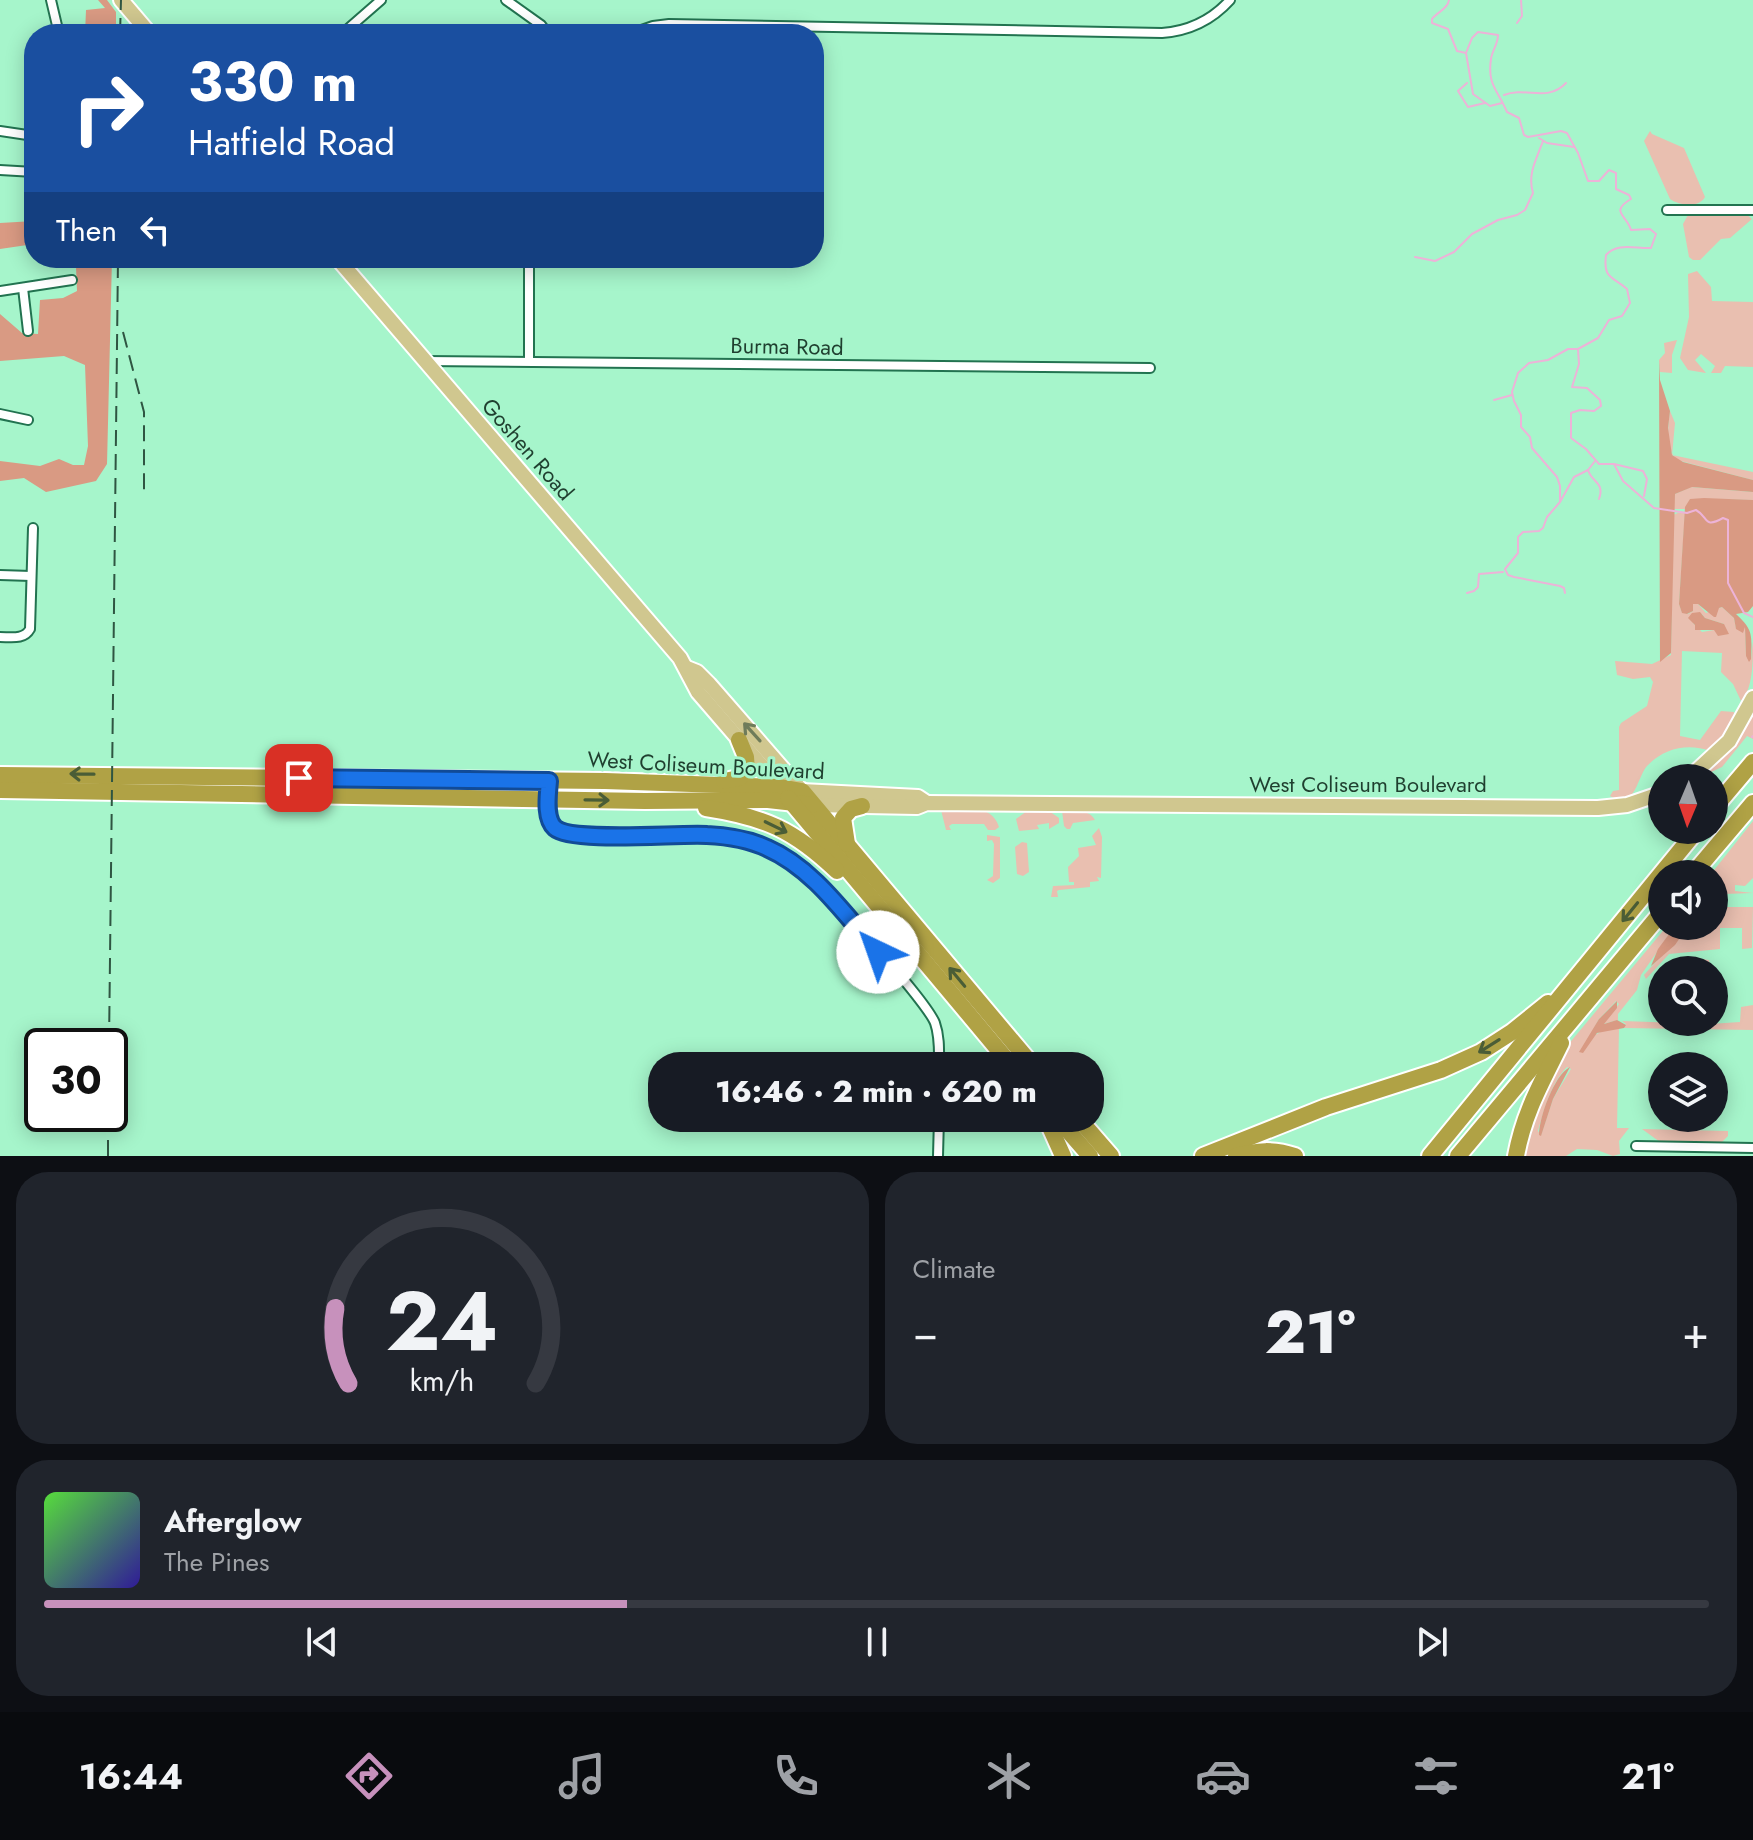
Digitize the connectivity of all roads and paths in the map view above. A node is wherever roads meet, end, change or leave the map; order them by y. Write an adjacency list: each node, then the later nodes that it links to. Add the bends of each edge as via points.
1 (51, 0): 6 (street)
2 (121, 0): 7 (main road)
3 (381, 0): 8 (street)
4 (506, 0): 9 (street)
5 (1227, 3): 10 (street, via 1199,25 1162,33)
6 (57, 24)
7 (141, 24)
8 (353, 24)
9 (540, 24)
10 (824, 27)
11 (0, 131): 12 (street)
12 (24, 135)
13 (0, 170): 14 (street)
14 (24, 171)
15 (1667, 210): 16 (street)
16 (1753, 210)
17 (348, 268): 23 (main road, Goshen Road)
18 (529, 268): 24 (street)
19 (72, 280): 20 (street)
20 (23, 288): 21 (street); 22 (street)
21 (0, 291)
22 (28, 331)
23 (423, 361): 24 (street, Burma Road); 32 (main road, Goshen Road)
24 (529, 361): 25 (street, Burma Road)
25 (1150, 368)
26 (0, 414): 27 (street)
27 (28, 420)
28 (33, 528): 30 (street)
29 (0, 575): 30 (street)
30 (31, 576): 31 (street, via 28,634)
31 (0, 637)
32 (687, 668): 34 (main road, Goshen Road, via 698,692); 42 (main road, Goshen Road, one-way to 32, via 709,684)
33 (1753, 698): 36 (main road, via 1729,741)
34 (739, 740): 39 (highway, via 747,770 739,778); 42 (main road, Goshen Road)
35 (1753, 762): 41 (highway)
36 (1707, 764)
37 (0, 775): 38 (highway, West Coliseum Boulevard, one-way to 37)
38 (549, 781): 39 (highway, West Coliseum Boulevard); 44 (street)
39 (708, 785): 42 (highway, West Coliseum Boulevard)
40 (0, 790): 44 (highway, West Coliseum Boulevard)
41 (1728, 791)
42 (791, 793): 45 (highway, West Coliseum Boulevard); 46 (main road, West Coliseum Boulevard, via 918,797); 48 (highway); 53 (highway, Goshen Road)
43 (1648, 798): 46 (main road, West Coliseum Boulevard, via 1598,808)
44 (548, 800): 45 (highway, West Coliseum Boulevard, one-way to 45); 57 (street, via 552,824 570,835 722,836 745,839 788,859 930,1013)
45 (645, 801): 53 (highway, one-way to 53, via 748,815 775,824 812,847)
46 (927, 803): 49 (main road, West Coliseum Boulevard)
47 (1753, 803): 52 (highway)
48 (813, 805): 49 (main road, West Coliseum Boulevard); 51 (highway)
49 (862, 806): 51 (highway, via 843,818)
50 (1686, 844): 55 (highway, one-way to 55)
51 (847, 846): 59 (highway, one-way to 51)
52 (1705, 860)
53 (890, 919): 58 (highway, Goshen Road)
54 (1648, 928): 56 (highway)
55 (1574, 982): 70 (highway, one-way to 70, via 1481,1052); 73 (highway)
56 (1571, 1019): 74 (highway); 75 (highway, via 1539,1083)
57 (938, 1052)
58 (1000, 1052)
59 (1021, 1052)
60 (939, 1132): 66 (street)
61 (1052, 1132): 67 (highway)
62 (1069, 1132): 68 (highway)
63 (1090, 1132): 69 (highway)
64 (1636, 1146): 65 (street)
65 (1753, 1148)
66 (938, 1156)
67 (1063, 1156)
68 (1090, 1156)
69 (1111, 1156)
70 (1203, 1156)
71 (1236, 1156): 72 (highway, via 1274,1150)
72 (1295, 1156)
73 (1430, 1156)
74 (1458, 1156)
75 (1516, 1156)

